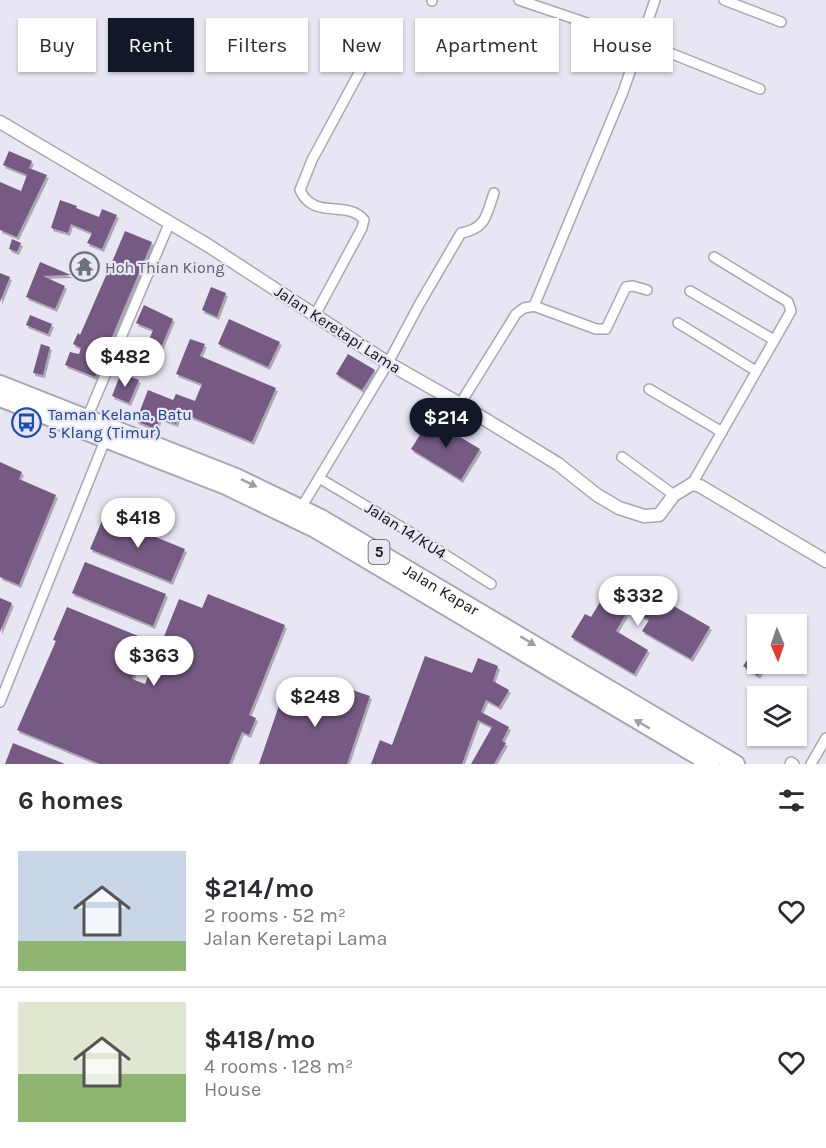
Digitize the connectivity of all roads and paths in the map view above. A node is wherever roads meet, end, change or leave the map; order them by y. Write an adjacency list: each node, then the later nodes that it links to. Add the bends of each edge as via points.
1 (519, 0): 4 (street)
2 (655, 0): 5 (street)
3 (724, 0): 6 (street)
4 (572, 18)
5 (648, 18)
6 (781, 21)
7 (673, 54): 10 (street)
8 (360, 72): 18 (street, via 300,190 308,203 351,211 364,220)
9 (630, 72): 17 (street)
10 (760, 89)
11 (0, 122): 13 (street, Jalan Keretapi Lama)
12 (494, 193): 21 (street, via 483,224 461,233 447,255)
13 (169, 224): 18 (street, Jalan Keretapi Lama); 27 (street)
14 (714, 257): 20 (street, via 788,302 791,311)
15 (647, 290): 17 (street, via 626,287 606,329)
16 (690, 291): 20 (street)
17 (534, 306): 26 (street, via 516,314)
18 (315, 315): 21 (street, Jalan Keretapi Lama)
19 (678, 323): 22 (street)
20 (774, 340): 22 (street)
21 (388, 363): 26 (street, Jalan Keretapi Lama); 31 (street)
22 (756, 370): 28 (street)
23 (0, 384): 27 (highway, Jalan Kapar / 5)
24 (649, 389): 28 (street)
25 (0, 398): 29 (highway, Jalan Kapar / 5)
26 (460, 404): 33 (street, Jalan Keretapi Lama, via 558,464 619,508 644,516 659,515)
27 (87, 418): 34 (highway, Jalan Kapar / 5, one-way to 34, via 236,477)
28 (722, 432): 32 (street)
29 (106, 438): 37 (street); 39 (highway, Jalan Kapar / 5, one-way to 29, via 315,529 226,486)
30 (622, 458): 33 (street)
31 (319, 478): 34 (street); 36 (street, Jalan 14/KU4)
32 (692, 484): 33 (street, Jalan Keretapi Lama); 35 (street)
33 (674, 495)
34 (301, 508): 40 (highway, Jalan Kapar / 5, one-way to 40)
35 (826, 561)
36 (491, 584)
37 (0, 702)
38 (826, 738): 41 (street)
39 (711, 764)
40 (736, 764)
41 (811, 764)

